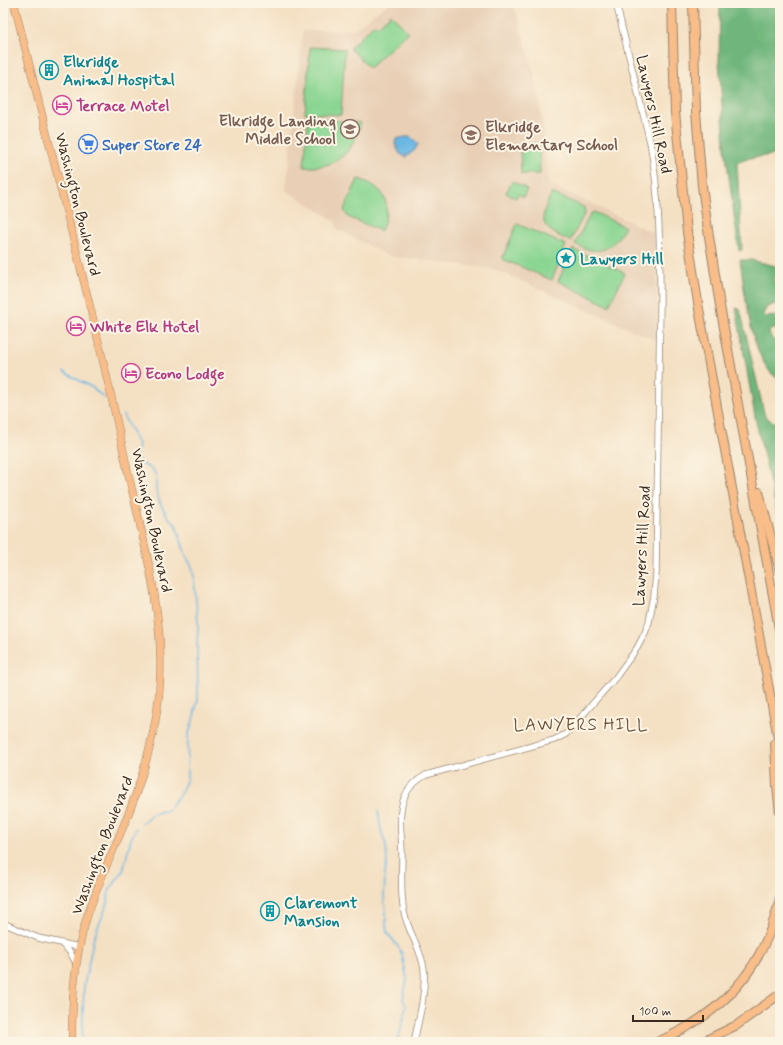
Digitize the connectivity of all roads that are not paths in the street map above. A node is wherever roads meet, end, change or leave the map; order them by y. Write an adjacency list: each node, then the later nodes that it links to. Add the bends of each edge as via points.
1 (14, 3): 14 (main road, Washington Boulevard, via 116,417 157,608 160,642 159,694 149,754 90,909)
2 (616, 3): 18 (street, Lawyers Hill Road, via 647,129 654,162 656,190 660,306 656,574 653,609 645,633 628,661 566,734 554,740 426,775 419,778 404,796 401,812 403,905 421,955 424,976)
3 (672, 3): 8 (highway, via 675,112 687,232)
4 (693, 3): 5 (highway, via 696,105 702,186 720,306)
5 (745, 440): 6 (highway); 7 (highway)
6 (780, 571)
7 (780, 634)
8 (774, 716): 9 (highway); 10 (highway)
9 (780, 749)
10 (780, 813)
11 (780, 898): 19 (highway, via 763,946 732,994 694,1024)
12 (3, 923): 13 (street, via 31,936)
13 (62, 944): 14 (street); 15 (street)
14 (79, 947): 15 (main road, Washington Boulevard)
15 (76, 963): 17 (main road, Washington Boulevard, via 72,1000)
16 (780, 994): 20 (highway, via 737,1025)
17 (72, 1042)
18 (414, 1042)
19 (658, 1042)
20 (702, 1042)

